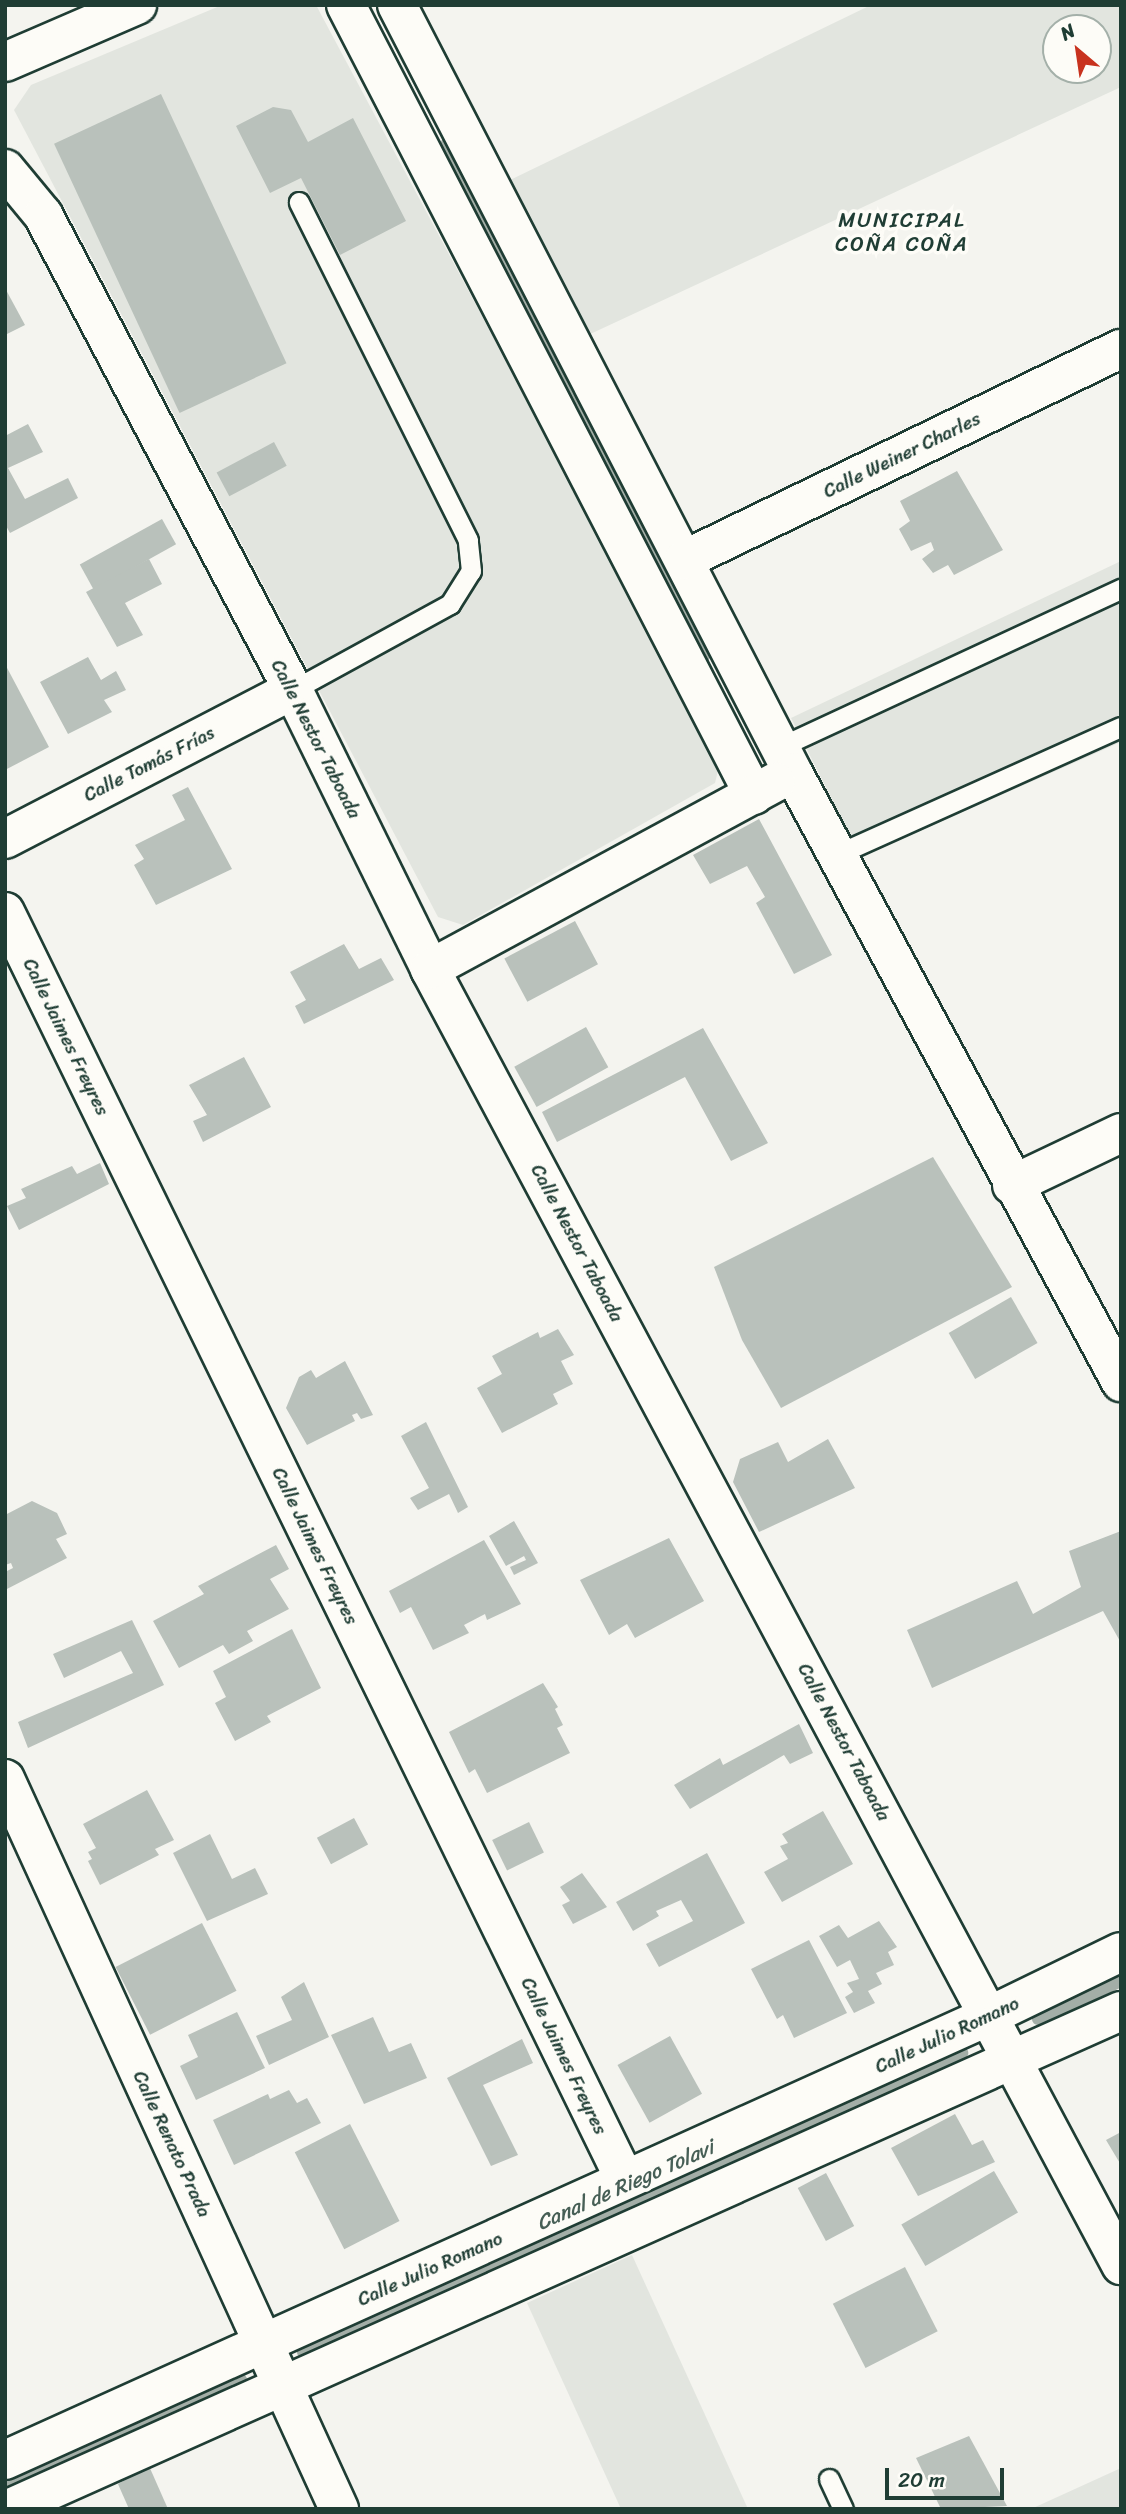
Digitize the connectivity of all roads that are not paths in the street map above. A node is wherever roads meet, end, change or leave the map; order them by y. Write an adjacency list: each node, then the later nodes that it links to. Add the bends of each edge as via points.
1 (137, 5): 4 (street)
2 (346, 5): 15 (street)
3 (397, 5): 10 (street)
4 (5, 62)
5 (5, 169): 8 (street, Calle Nestor Taboada)
6 (5, 202): 8 (street)
7 (299, 202): 12 (lane, via 468,540 471,571 450,604)
8 (43, 215): 12 (street, Calle Nestor Taboada)
9 (1121, 349): 10 (street, Calle Weiner Charles)
10 (684, 560): 14 (street)
11 (1121, 589): 14 (lane)
12 (293, 690): 16 (street, Calle Tomás Frías); 19 (street, Calle Nestor Taboada)
13 (1121, 727): 17 (lane)
14 (787, 759): 15 (street); 17 (street)
15 (754, 795): 19 (street)
16 (5, 839)
17 (838, 854): 21 (street)
18 (5, 912): 28 (street, Calle Jaimes Freyres)
19 (430, 970): 26 (street, Calle Nestor Taboada)
20 (1121, 1133): 21 (street)
21 (1012, 1185): 22 (street)
22 (1121, 1382)
23 (5, 1779): 30 (street, Calle Renato Prada)
24 (1121, 1952): 26 (street, Calle Julio Romano)
25 (1121, 2011): 27 (street)
26 (991, 2015): 27 (street, Calle Nestor Taboada); 28 (street, Calle Julio Romano)
27 (1014, 2061): 29 (street, Calle Nestor Taboada); 31 (street)
28 (625, 2180): 30 (street, Calle Julio Romano)
29 (1121, 2265)
30 (264, 2344): 31 (street, Calle Renato Prada); 32 (street, Calle Julio Romano)
31 (281, 2388): 34 (street); 35 (street, Calle Renato Prada)
32 (5, 2460)
33 (829, 2480): 36 (lane)
34 (8, 2509)
35 (339, 2509)
36 (843, 2509)

